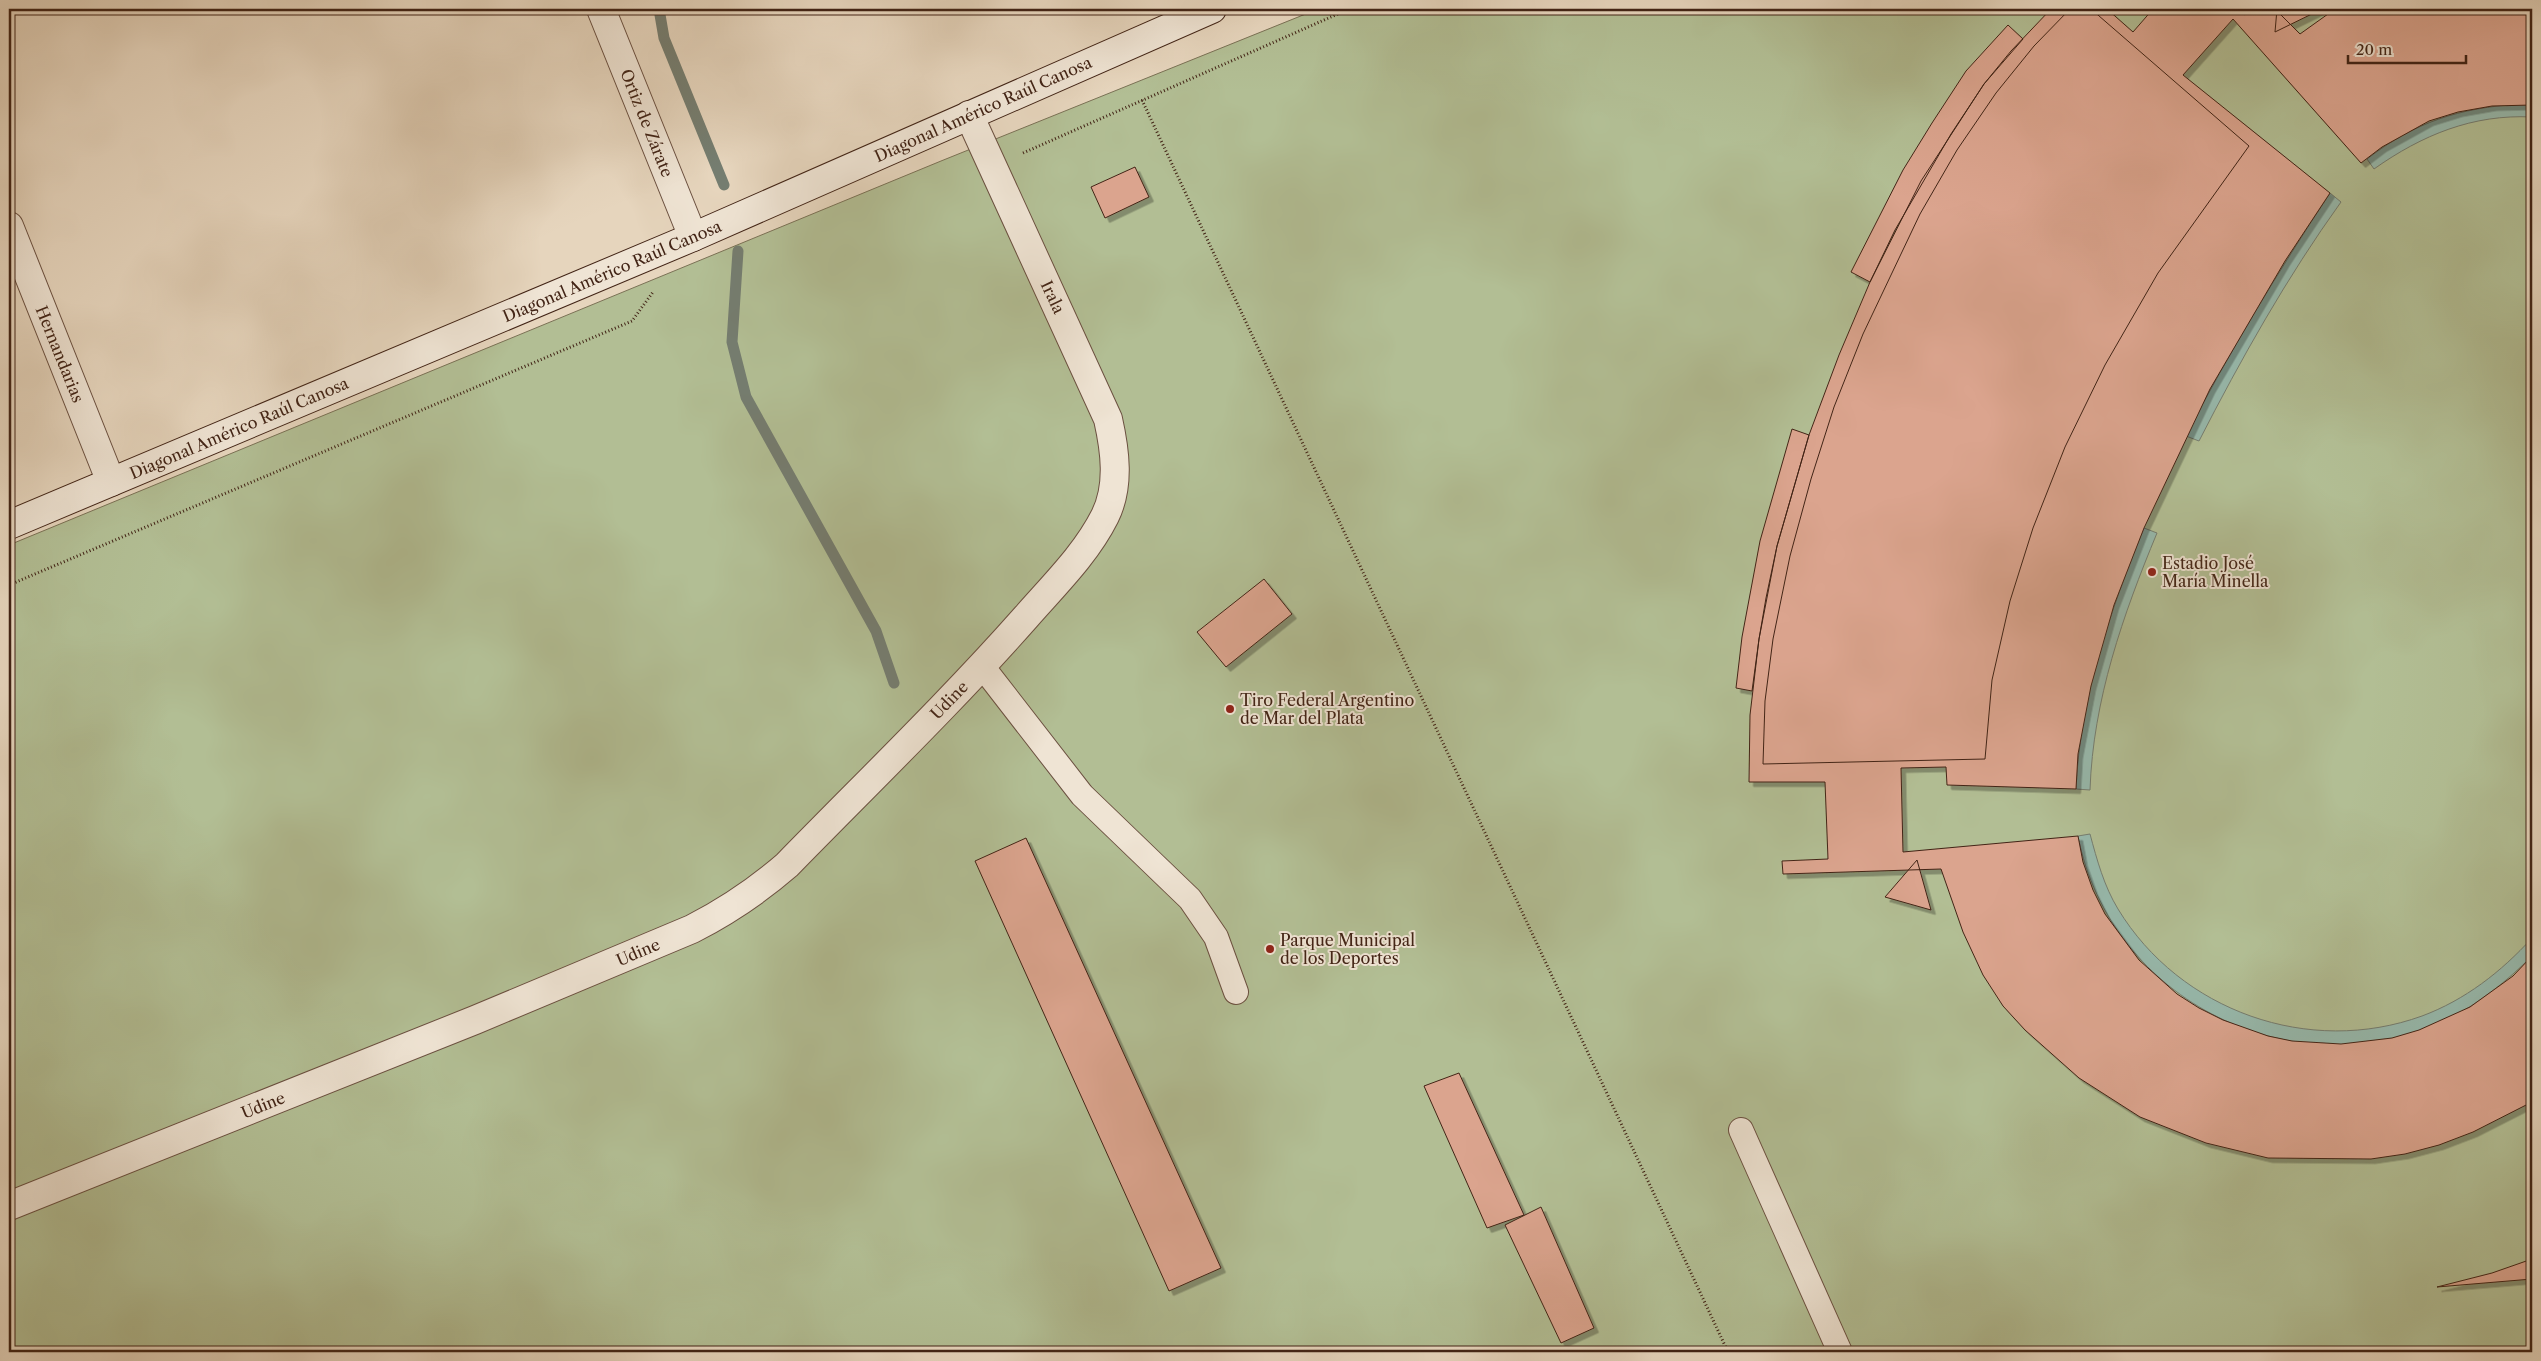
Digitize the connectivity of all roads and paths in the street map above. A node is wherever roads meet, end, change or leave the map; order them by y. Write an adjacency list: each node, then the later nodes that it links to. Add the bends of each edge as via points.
1 (601, 9): 8 (street, Ortiz de Zárate)
2 (1212, 9): 5 (street, Diagonal Américo Raúl Canosa)
3 (1349, 9): 4 (path)
4 (1142, 100): 6 (path); 18 (path)
5 (969, 115): 6 (street, Irala); 8 (street, Diagonal Américo Raúl Canosa)
6 (992, 166): 11 (street, Irala, via 1108,419 1115,449)
7 (9, 226): 10 (street, Hernandarias)
8 (702, 233): 10 (street, Diagonal Américo Raúl Canosa)
9 (654, 291): 13 (path, via 632,321)
10 (111, 482): 12 (street, Diagonal Américo Raúl Canosa)
11 (1113, 485): 14 (street, Udine, via 1106,514 1087,547)
12 (9, 524)
13 (9, 585)
14 (982, 666): 15 (lane, via 1082,795 1190,899 1216,937); 17 (street, Udine, via 787,865 727,911 692,929 475,1020)
15 (1236, 992)
16 (1741, 1130): 19 (lane)
17 (9, 1206)
18 (1728, 1352)
19 (1840, 1352)

